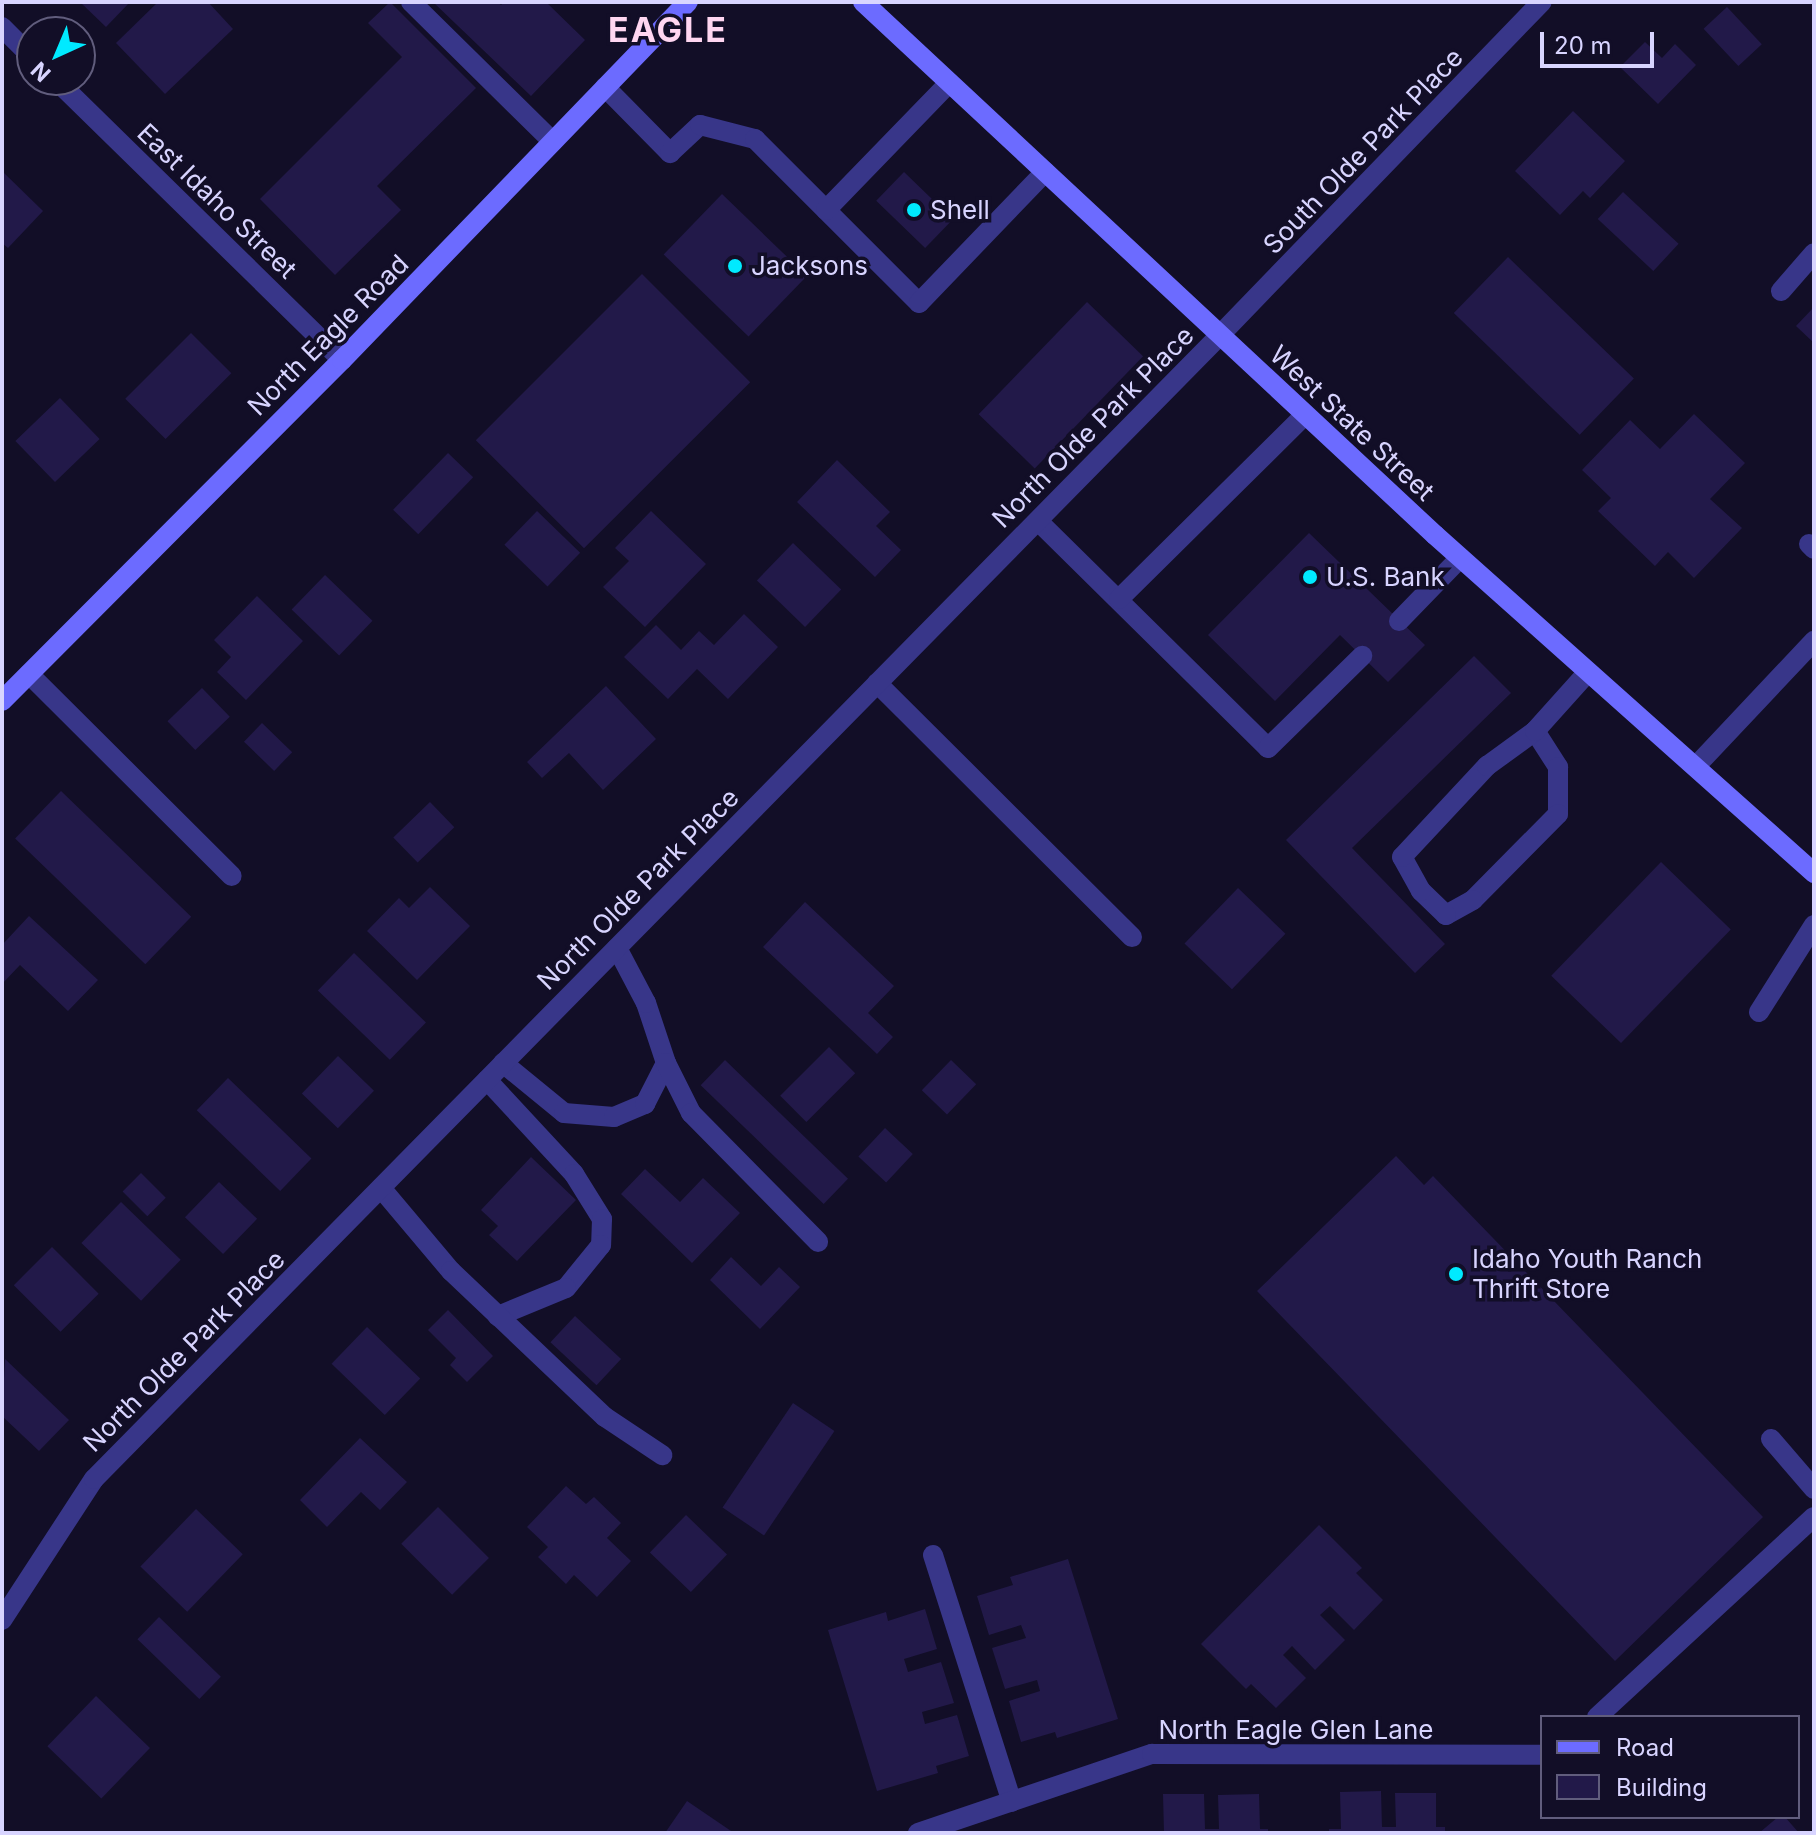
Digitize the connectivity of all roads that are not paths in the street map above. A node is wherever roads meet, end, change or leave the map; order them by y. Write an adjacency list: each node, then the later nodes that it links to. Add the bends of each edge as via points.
1 (411, 2): 8 (street)
2 (688, 2): 6 (main road, North Eagle Road)
3 (863, 2): 5 (main road, West State Street)
4 (1542, 2): 13 (street, South Olde Park Place)
5 (949, 83): 9 (main road, West State Street); 10 (street)
6 (605, 87): 8 (main road, North Eagle Road); 10 (street, via 670,153 700,125 755,139)
7 (72, 96): 14 (street, East Idaho Street)
8 (553, 142): 14 (main road, North Eagle Road)
9 (1045, 172): 10 (street, via 919,303); 13 (main road, West State Street)
10 (826, 210)
11 (1814, 253): 12 (street)
12 (1781, 291)
13 (1220, 335): 15 (main road, West State Street); 16 (street, North Olde Park Place)
14 (342, 360): 23 (main road, North Eagle Road)
15 (1305, 415): 17 (main road, West State Street); 18 (street)
16 (1038, 521): 18 (street); 24 (street, North Olde Park Place)
17 (1460, 558): 19 (street); 22 (main road, West State Street)
18 (1119, 599): 21 (street, via 1268,748)
19 (1399, 621)
20 (1814, 641): 27 (street)
21 (1362, 656)
22 (1588, 672): 26 (street); 27 (main road, West State Street)
23 (29, 674): 25 (main road, North Eagle Road); 29 (street)
24 (877, 683): 31 (street); 32 (street, North Olde Park Place)
25 (2, 701)
26 (1535, 731): 26 (street, via 1487,766 1402,857 1421,891 1446,915 1473,900 1558,814 1558,767)
27 (1696, 766): 28 (main road, West State Street)
28 (1814, 873)
29 (232, 876)
30 (1814, 925): 33 (street)
31 (1132, 937)
32 (617, 948): 34 (street, North Olde Park Place); 35 (street, via 646,1003)
33 (1759, 1012)
34 (503, 1063): 35 (street, via 564,1113 614,1117 645,1104); 36 (street, North Olde Park Place)
35 (666, 1063): 38 (street, via 691,1113)
36 (487, 1080): 37 (street, North Olde Park Place); 39 (street, via 574,1174 602,1219 601,1245 566,1288)
37 (381, 1188): 39 (street, via 451,1271); 45 (street, North Olde Park Place, via 94,1479)
38 (818, 1242)
39 (498, 1316): 41 (street, via 605,1417)
40 (1771, 1439): 42 (street)
41 (662, 1455)
42 (1814, 1489)
43 (1814, 1517): 46 (street)
44 (933, 1555): 48 (street)
45 (2, 1620)
46 (1599, 1715)
47 (1540, 1755): 48 (street, North Eagle Glen Lane, via 1152,1754)
48 (1012, 1802): 49 (street, North Eagle Glen Lane)
49 (928, 1831)

